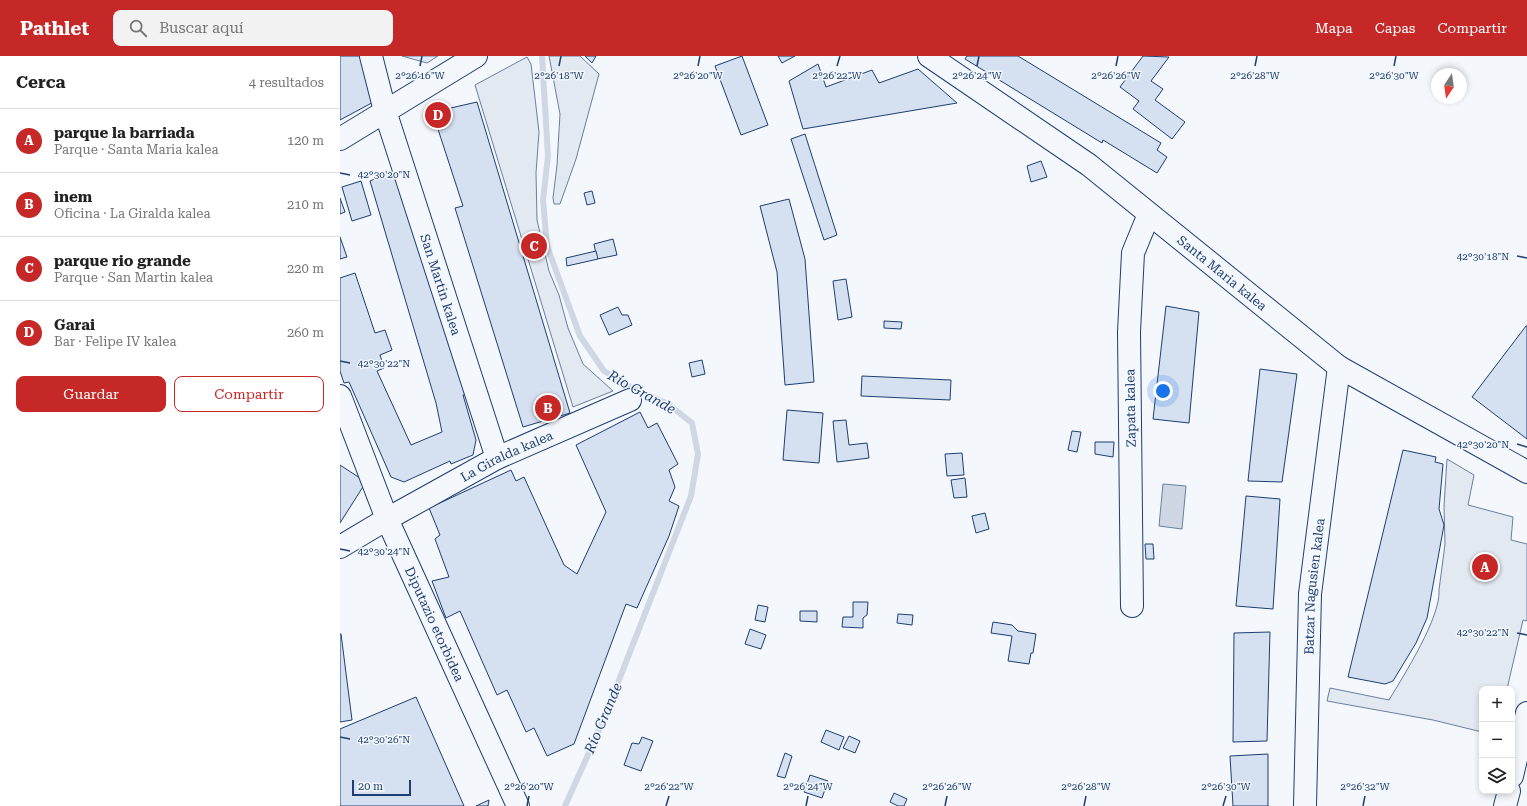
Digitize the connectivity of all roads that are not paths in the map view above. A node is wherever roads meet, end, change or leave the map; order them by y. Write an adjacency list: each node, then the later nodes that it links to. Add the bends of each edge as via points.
1 (371, 56): 4 (street, San Martin kalea)
2 (476, 56): 4 (street)
3 (929, 56): 6 (street, Santa Maria kalea, via 1089,165)
4 (385, 111): 5 (street); 10 (street, San Martin kalea)
5 (340, 138)
6 (1149, 214): 7 (street, Santa Maria kalea); 14 (street, Zapata kalea, via 1133,253 1128,332)
7 (1339, 367): 11 (street, Santa Maria kalea); 19 (street, Batzar Nagusien kalea, via 1310,594)
8 (340, 396): 12 (street, Diputazio etorbidea)
9 (630, 400): 10 (street, La Giralda kalea)
10 (497, 458): 12 (street, La Giralda kalea)
11 (1527, 472)
12 (387, 519): 13 (street, La Giralda kalea); 18 (street, Diputazio etorbidea)
13 (340, 547)
14 (1132, 606)
15 (1527, 713): 16 (street)
16 (1515, 763)
17 (1507, 794): 20 (street)
18 (518, 806)
19 (1305, 806)
20 (1505, 806)

